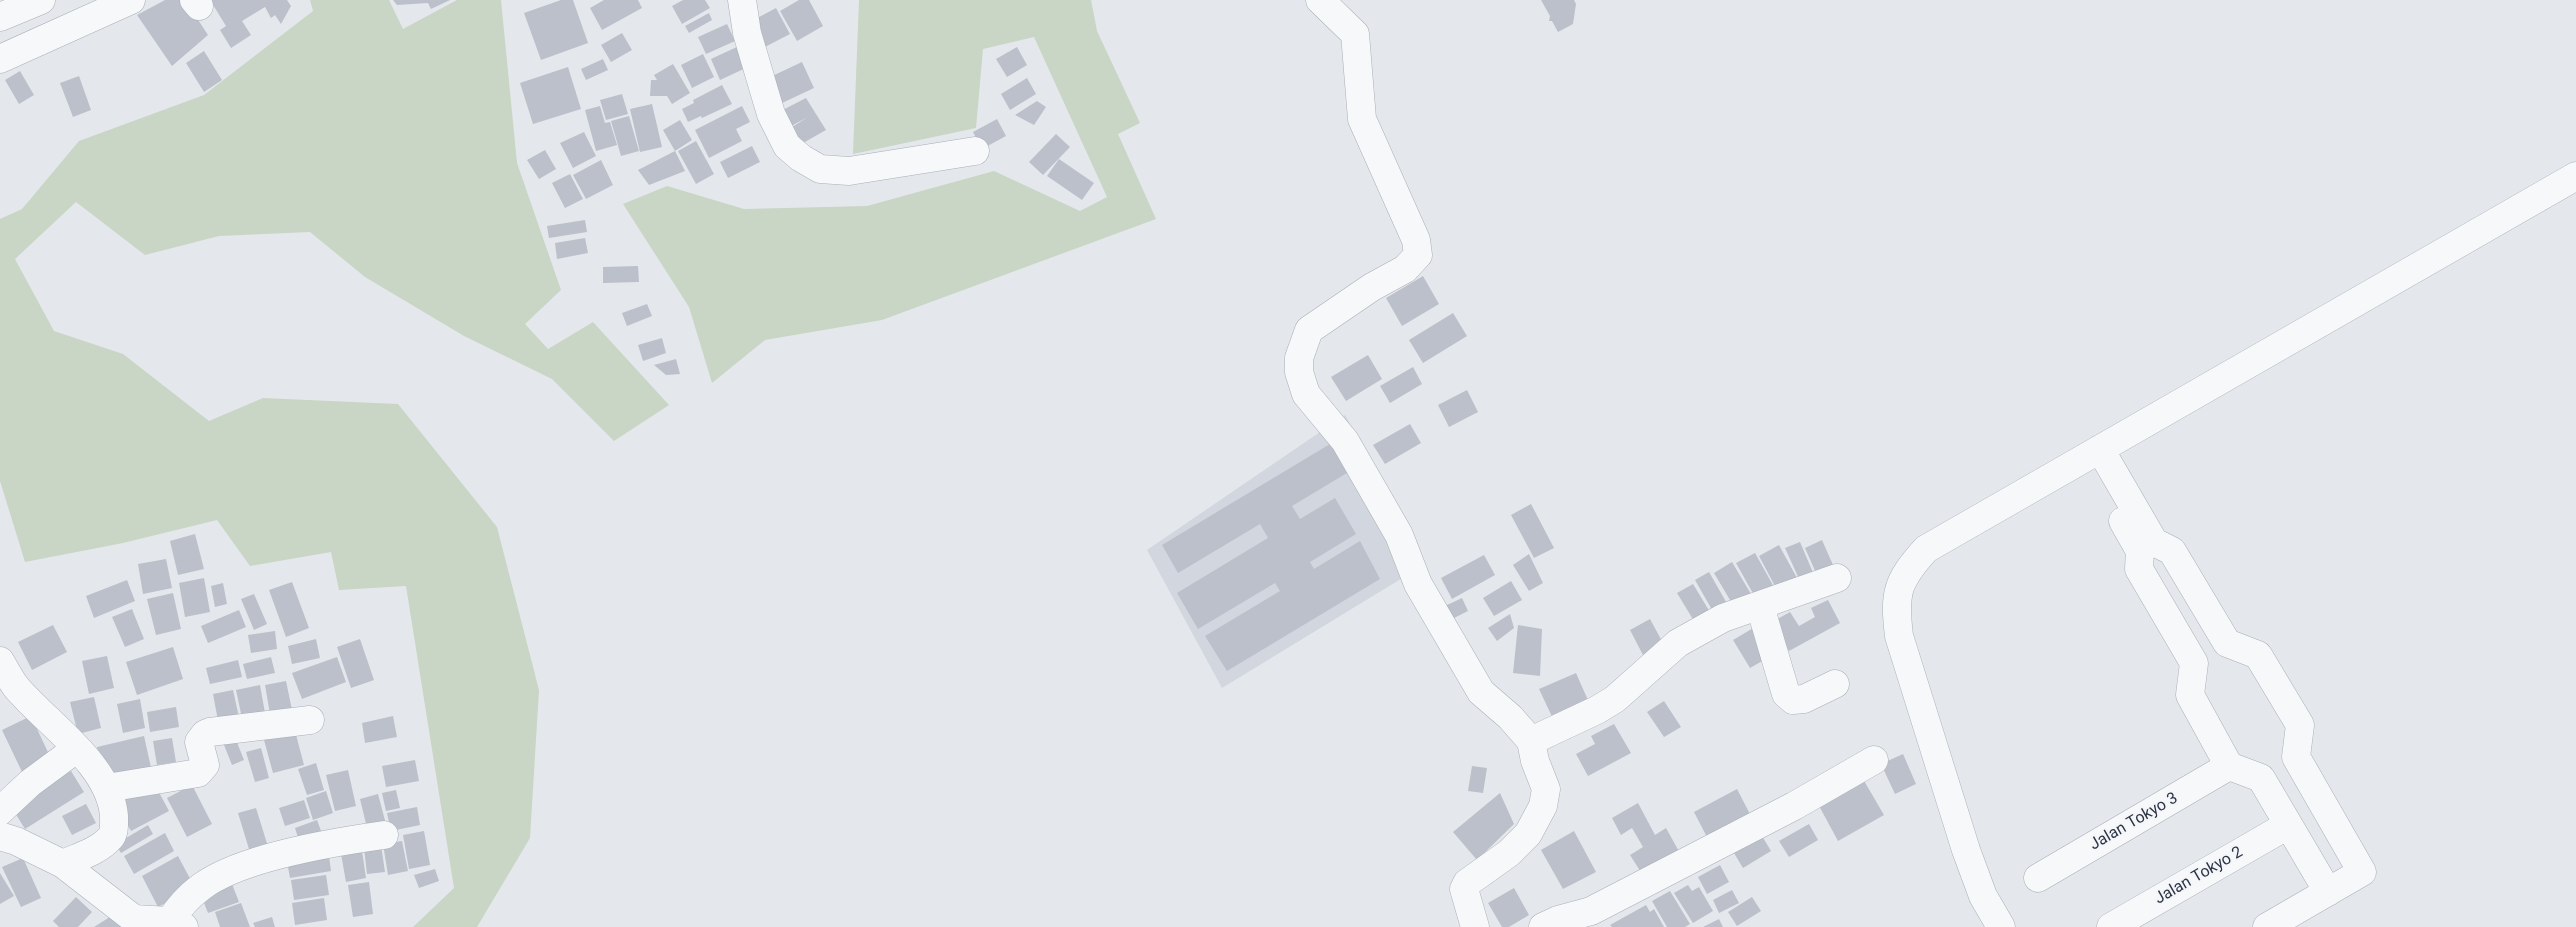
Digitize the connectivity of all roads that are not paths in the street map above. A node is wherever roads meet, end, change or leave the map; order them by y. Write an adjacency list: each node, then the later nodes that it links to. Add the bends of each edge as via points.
1 (41, 0): 5 (street)
2 (130, 0): 6 (street)
3 (742, 0): 7 (street, via 747,33 771,114 787,146 801,158 820,169 849,171)
4 (1320, 0): 18 (street, via 1355,34 1362,119 1416,240 1418,255 1405,269 1372,287 1309,330 1299,358 1301,382 1306,394 1345,441 1398,535 1418,584 1481,692)
5 (3, 11)
6 (0, 59)
7 (975, 151)
8 (2576, 176): 9 (street)
9 (2093, 454): 10 (street); 35 (street, via 1926,549 1907,570 1895,602 1899,636 1966,850 1983,896)
10 (2147, 546): 13 (street, via 2172,552); 15 (street, via 2139,569)
11 (1837, 578): 12 (street)
12 (1760, 606): 16 (street, via 1786,694 1793,700 1804,699); 18 (street, via 1723,618 1678,643 1615,699)
13 (2227, 643): 15 (street); 20 (street, via 2258,655 2300,725)
14 (0, 661): 19 (street, via 15,685)
15 (2194, 662): 22 (street, via 2190,695)
16 (1835, 684)
17 (310, 720): 24 (street, via 210,732 201,738 205,765 198,773)
18 (1531, 740): 33 (street, via 1546,789 1543,806 1528,834 1509,853 1467,883 1465,901)
19 (76, 748): 24 (street); 25 (street)
20 (2296, 757): 23 (street); 31 (street, via 2362,872)
21 (1874, 760): 34 (street, via 1794,806 1591,911)
22 (2230, 766): 23 (street); 30 (street, Jalan Tokyo 3)
23 (2261, 778): 26 (street)
24 (107, 788): 29 (street, via 113,807 112,837)
25 (0, 811)
26 (2288, 825): 31 (street); 36 (street, Jalan Tokyo 2)
27 (384, 835): 32 (street, via 322,844 237,869 202,886 179,908)
28 (0, 836): 29 (street)
29 (63, 864): 32 (street, via 134,919)
30 (2038, 878)
31 (2328, 892): 37 (street)
32 (177, 924)
33 (1475, 927)
34 (1543, 927)
35 (2001, 927)
36 (2111, 927)
37 (2267, 927)

